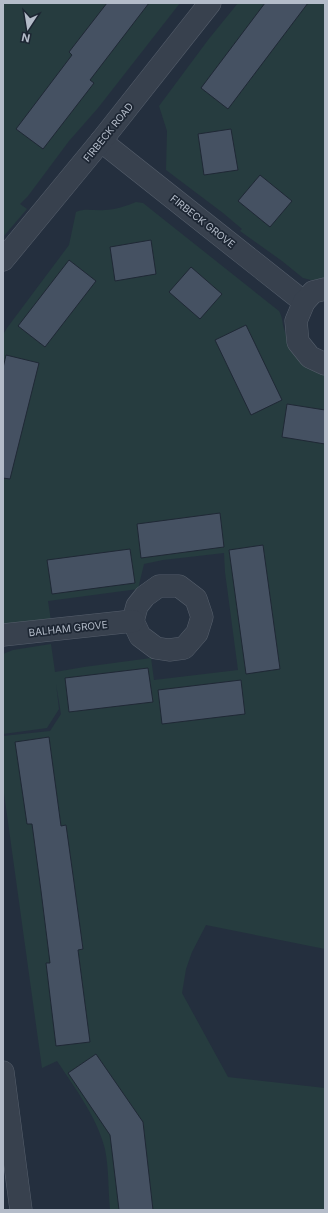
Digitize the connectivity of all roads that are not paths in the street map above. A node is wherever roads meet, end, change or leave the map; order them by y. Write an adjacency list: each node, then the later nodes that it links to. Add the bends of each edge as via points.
1 (210, 3): 2 (street, FIRBECK ROAD)
2 (101, 141): 3 (street, FIRBECK ROAD); 5 (street, FIRBECK GROVE)
3 (3, 260)
4 (325, 289): 5 (street, via 313,292)
5 (304, 302): 6 (street, via 296,322 298,342 310,357)
6 (325, 364)
7 (133, 621): 8 (street, BALHAM GROVE)
8 (3, 635)
9 (3, 1072): 10 (street)
10 (10, 1183): 11 (street)
11 (21, 1210)

